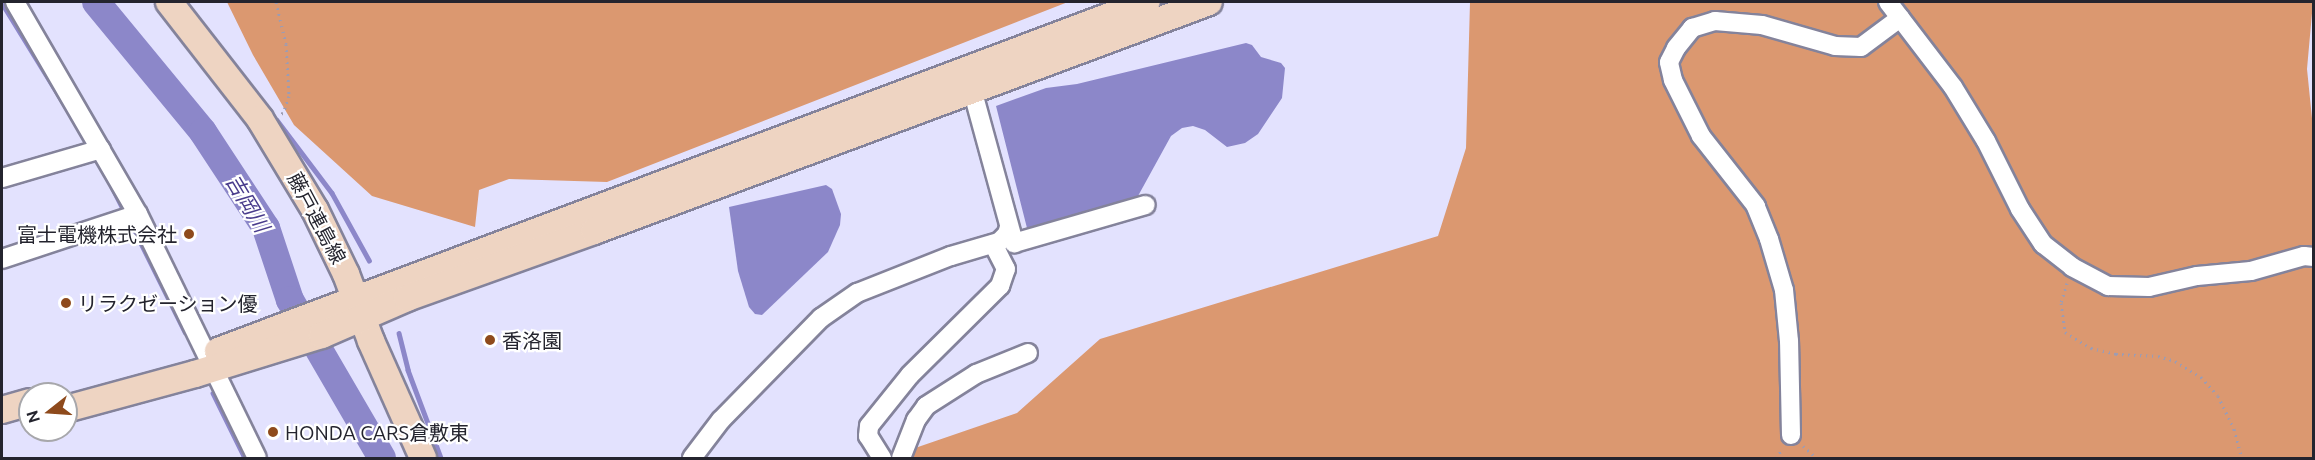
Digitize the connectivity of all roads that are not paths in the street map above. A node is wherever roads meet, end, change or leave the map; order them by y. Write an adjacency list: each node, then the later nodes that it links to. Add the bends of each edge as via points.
1 (15, 2): 8 (street)
2 (169, 2): 16 (street, 藤戸連島線, via 260,119 315,210)
3 (1147, 2): 16 (street)
4 (1209, 2): 7 (street)
5 (1888, 2): 6 (street)
6 (1900, 18): 14 (street, via 1953,87 2043,244 2072,267 2108,286 2149,286 2251,271); 25 (street, via 1861,47 1835,46 1762,25 1715,21 1692,28 1669,62 1673,80 1701,136 1756,206 1769,239 1784,290)
7 (972, 89): 12 (street); 16 (street, via 594,231 407,298)
8 (94, 150): 9 (street); 11 (street)
9 (2, 178)
10 (1146, 205): 12 (street, via 1014,243)
11 (131, 216): 15 (street); 18 (street)
12 (1009, 227): 13 (street, via 1004,239)
13 (993, 244): 28 (street, via 857,293 830,312 737,403); 29 (street, via 1006,269 1000,286 910,375 869,426 868,436)
14 (2313, 256)
15 (2, 259)
16 (359, 309): 18 (street); 27 (street, 藤戸連島線)
17 (1028, 353): 30 (street, via 976,374 926,406 916,420)
18 (210, 362): 19 (street); 21 (street); 26 (street)
19 (78, 391)
20 (18, 405): 22 (street)
21 (78, 405)
22 (2, 410)
23 (18, 420): 24 (street)
24 (2, 423)
25 (1791, 435)
26 (257, 459)
27 (423, 459)
28 (692, 459)
29 (882, 459)
30 (901, 459)

